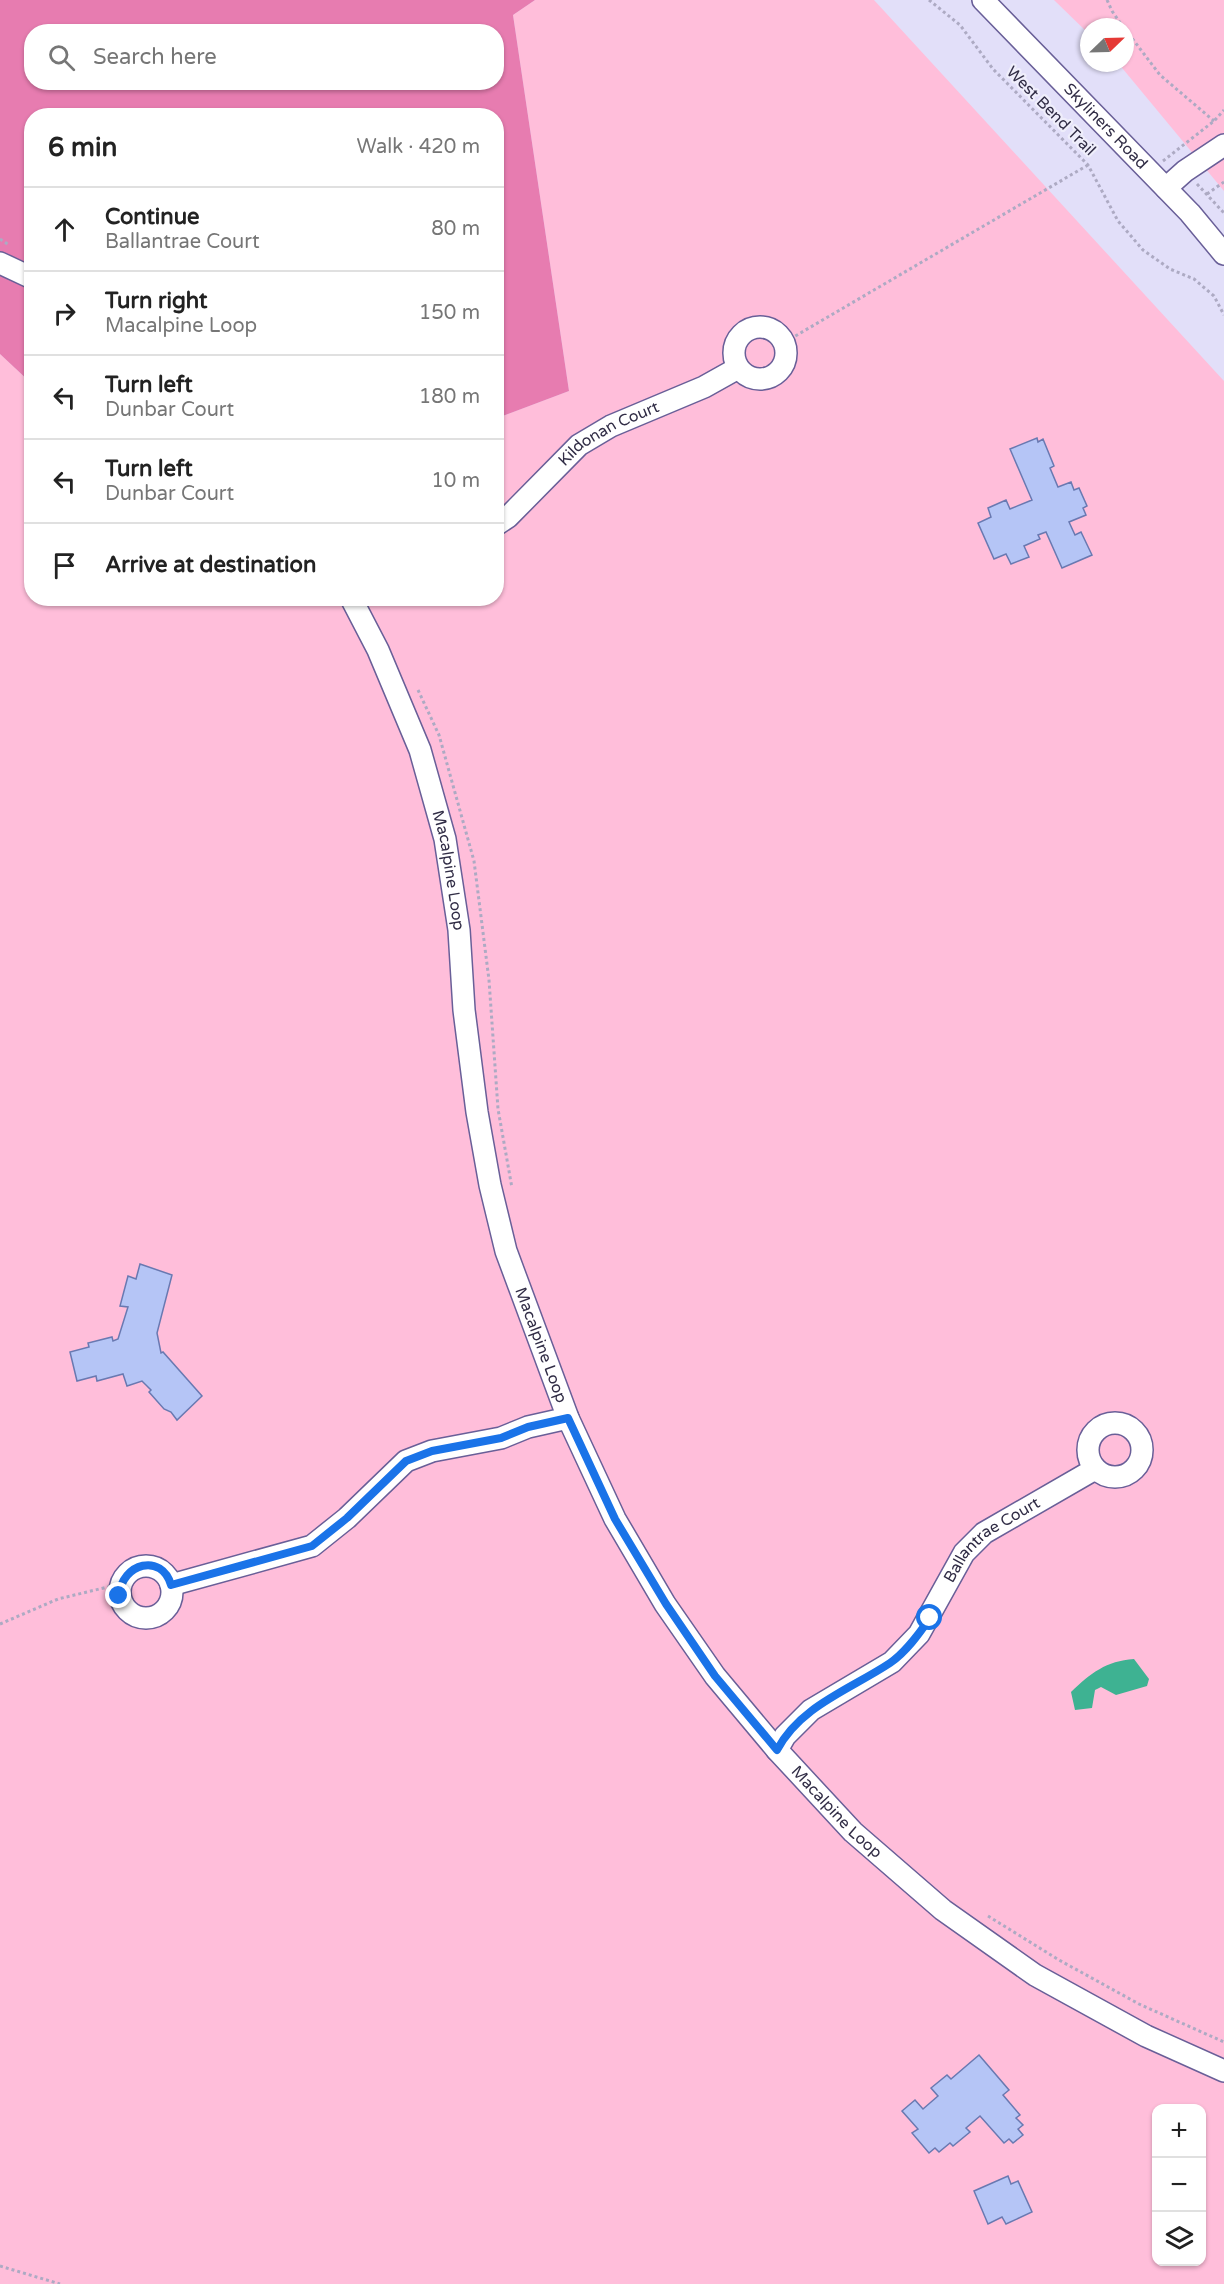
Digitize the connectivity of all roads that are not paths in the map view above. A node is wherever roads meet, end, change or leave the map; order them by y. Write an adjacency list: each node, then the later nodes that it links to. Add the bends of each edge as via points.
1 (983, 0): 3 (street, Skyliners Road)
2 (1224, 145): 3 (street)
3 (1166, 188): 4 (street, Skyliners Road)
4 (1224, 254)
5 (0, 263): 6 (street)
6 (24, 274)
7 (738, 368): 7 (street, via 759,380 771,377 786,361 785,342 769,327 748,329 735,344); 8 (street, Kildonan Court, via 704,387 610,426 579,445)
8 (504, 520)
9 (355, 606): 10 (street, Macalpine Loop, via 420,750 445,839 459,930 477,1112 490,1185 506,1251)
10 (568, 1418): 12 (street, via 406,1461 312,1546); 13 (street, Macalpine Loop, via 615,1519 666,1604 715,1676)
11 (1095, 1468): 13 (street, Ballantrae Court, via 984,1533 964,1553 919,1634 892,1662 811,1710 784,1736)
12 (171, 1585): 12 (street, via 171,1600 157,1617 134,1616 124,1608 119,1596 120,1584 134,1568 155,1567 165,1573)
13 (777, 1750): 14 (street, Macalpine Loop, via 853,1832 943,1910 1035,1975 1146,2036)
14 (1224, 2071)

